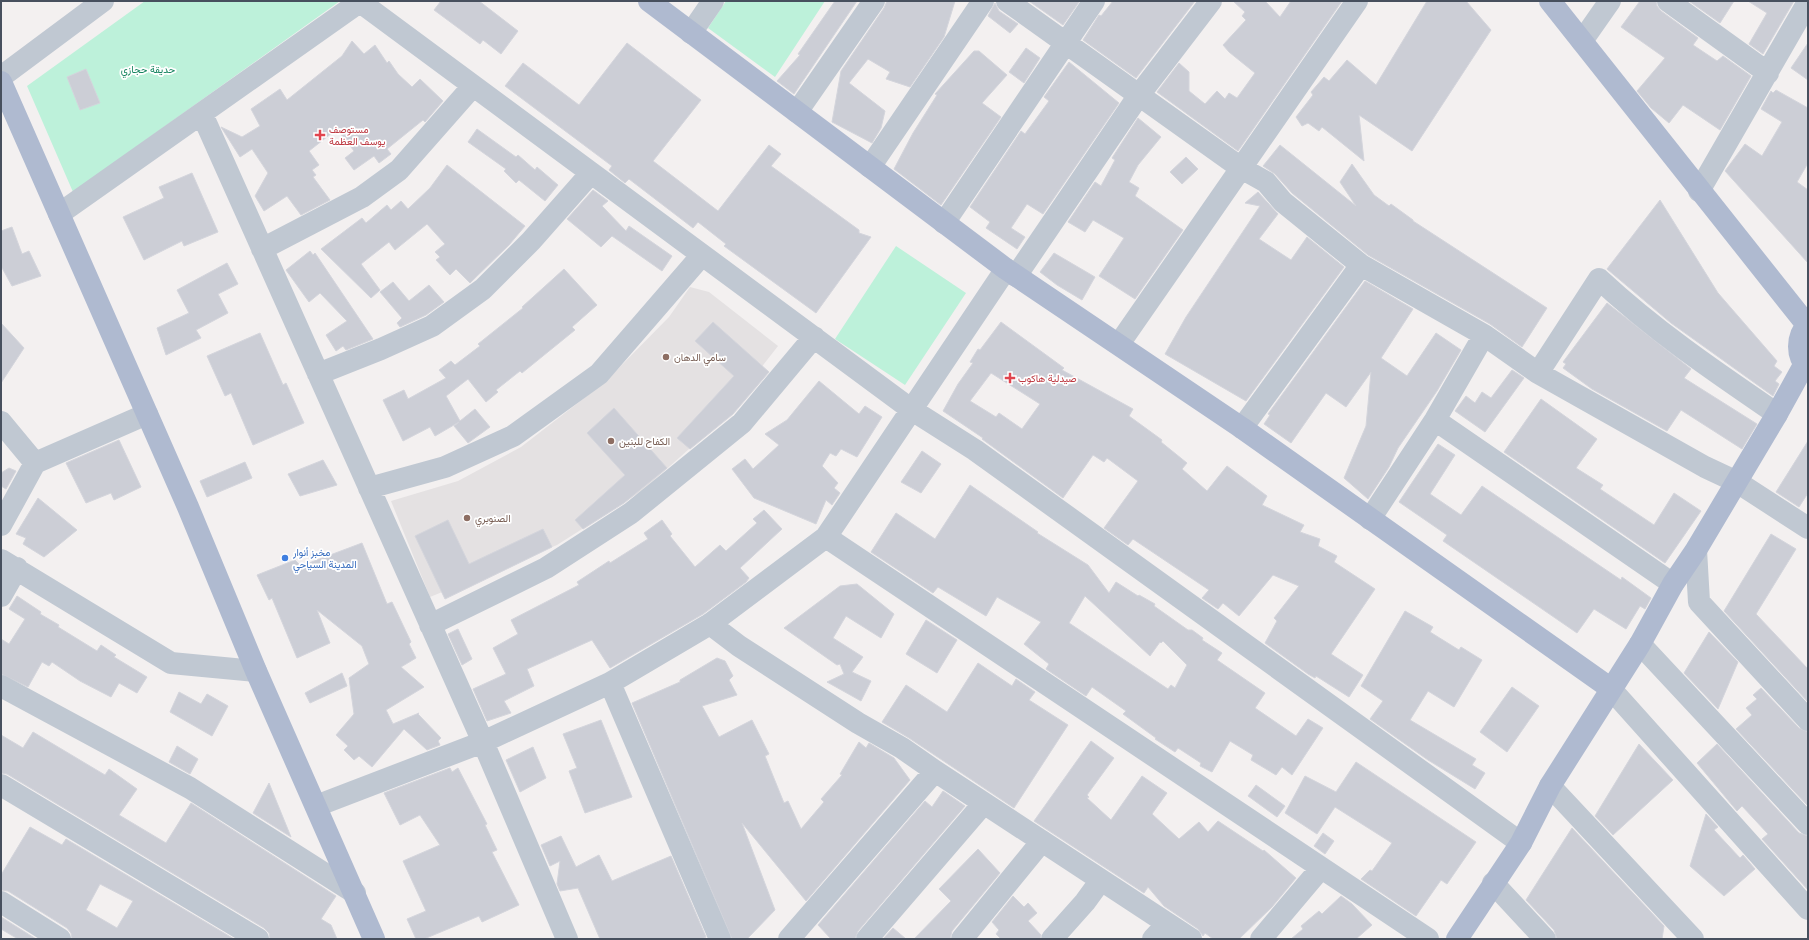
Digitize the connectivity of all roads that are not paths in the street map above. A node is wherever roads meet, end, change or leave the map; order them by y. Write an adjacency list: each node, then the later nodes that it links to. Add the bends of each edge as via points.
1 (103, 1): 19 (street)
2 (360, 1): 21 (street); 24 (street)
3 (649, 1): 15 (main road)
4 (713, 1): 15 (street)
5 (874, 1): 23 (street)
6 (983, 1): 25 (street)
7 (1007, 1): 17 (street)
8 (1094, 1): 17 (street)
9 (1211, 1): 22 (street)
10 (1357, 1): 26 (street)
11 (1550, 1): 16 (main road)
12 (1610, 1): 16 (street)
13 (1668, 1): 18 (street)
14 (1808, 2): 18 (street)
15 (691, 32): 23 (main road)
16 (1582, 41): 28 (main road)
17 (1065, 43): 22 (street); 30 (street)
18 (1768, 73): 28 (street)
19 (1, 77)
20 (1, 82): 29 (main road)
21 (473, 86): 27 (street); 31 (street, via 399,170 362,197)
22 (1139, 95): 26 (street); 34 (street)
23 (797, 112): 25 (main road)
24 (202, 114): 29 (street); 31 (street)
25 (870, 167): 30 (main road)
26 (1241, 168): 33 (street, via 1266,182 1283,202); 38 (street)
27 (591, 173): 32 (street); 41 (street, via 531,241 483,289 432,326)
28 (1699, 191): 35 (main road)
29 (59, 214): 43 (main road)
30 (944, 223): 34 (main road)
31 (262, 249): 41 (street)
32 (702, 255): 37 (street); 50 (street, via 599,374 513,436 445,467)
33 (1361, 265): 36 (street); 47 (street)
34 (1011, 273): 38 (main road); 42 (street)
35 (1807, 325): 39 (main road, via 1801,334 1799,345 1800,355)
36 (1484, 335): 40 (street); 45 (street)
37 (814, 337): 42 (street); 60 (street, via 742,422 631,513 546,568)
38 (1119, 344): 47 (main road)
39 (1806, 366): 44 (main road)
40 (1538, 373): 44 (street, via 1599,279 1679,347); 49 (street, via 1705,467)
41 (318, 374): 50 (street)
42 (912, 410): 54 (street); 75 (street, via 975,450)
43 (147, 414): 48 (street); 62 (main road)
44 (1777, 414): 49 (main road)
45 (1435, 420): 51 (street); 57 (street)
46 (1, 422): 48 (street)
47 (1242, 428): 51 (main road)
48 (35, 463): 52 (street)
49 (1737, 482): 53 (street); 55 (main road)
50 (369, 488): 60 (street)
51 (1370, 519): 65 (main road)
52 (1, 525)
53 (1808, 528)
54 (826, 537): 59 (street); 76 (street)
55 (1696, 550): 57 (main road); 66 (street, via 1699,602)
56 (9, 564): 58 (street); 62 (street, via 171,663)
57 (1673, 584): 61 (main road)
58 (1, 596)
59 (710, 624): 63 (street); 68 (street, via 739,646 858,723 902,748)
60 (430, 625): 67 (street)
61 (1640, 644): 65 (main road); 73 (street)
62 (256, 671): 72 (main road)
63 (610, 684): 67 (street); 87 (street)
64 (1, 686): 79 (street, via 190,788)
65 (1610, 688): 70 (main road); 81 (street)
66 (1808, 720)
67 (483, 742): 72 (street); 86 (street)
68 (935, 772): 71 (street); 88 (street)
69 (1, 785): 84 (street)
70 (1550, 786): 75 (main road); 97 (street)
71 (984, 803): 74 (street); 89 (street)
72 (316, 806): 79 (main road)
73 (1808, 824)
74 (1042, 841): 77 (street); 90 (street)
75 (1521, 843): 78 (main road)
76 (1321, 868): 93 (street); 94 (street)
77 (1101, 880): 82 (street); 91 (street)
78 (1493, 883): 95 (main road); 96 (street)
79 (354, 893): 85 (main road)
80 (1, 902): 83 (street)
81 (1808, 909)
82 (1160, 932): 92 (street)
83 (60, 939)
84 (258, 939)
85 (374, 939)
86 (567, 939)
87 (720, 939)
88 (789, 939)
89 (867, 939)
90 (962, 939)
91 (1052, 939)
92 (1191, 939)
93 (1261, 939)
94 (1428, 939)
95 (1457, 939)
96 (1545, 939)
97 (1693, 939)

